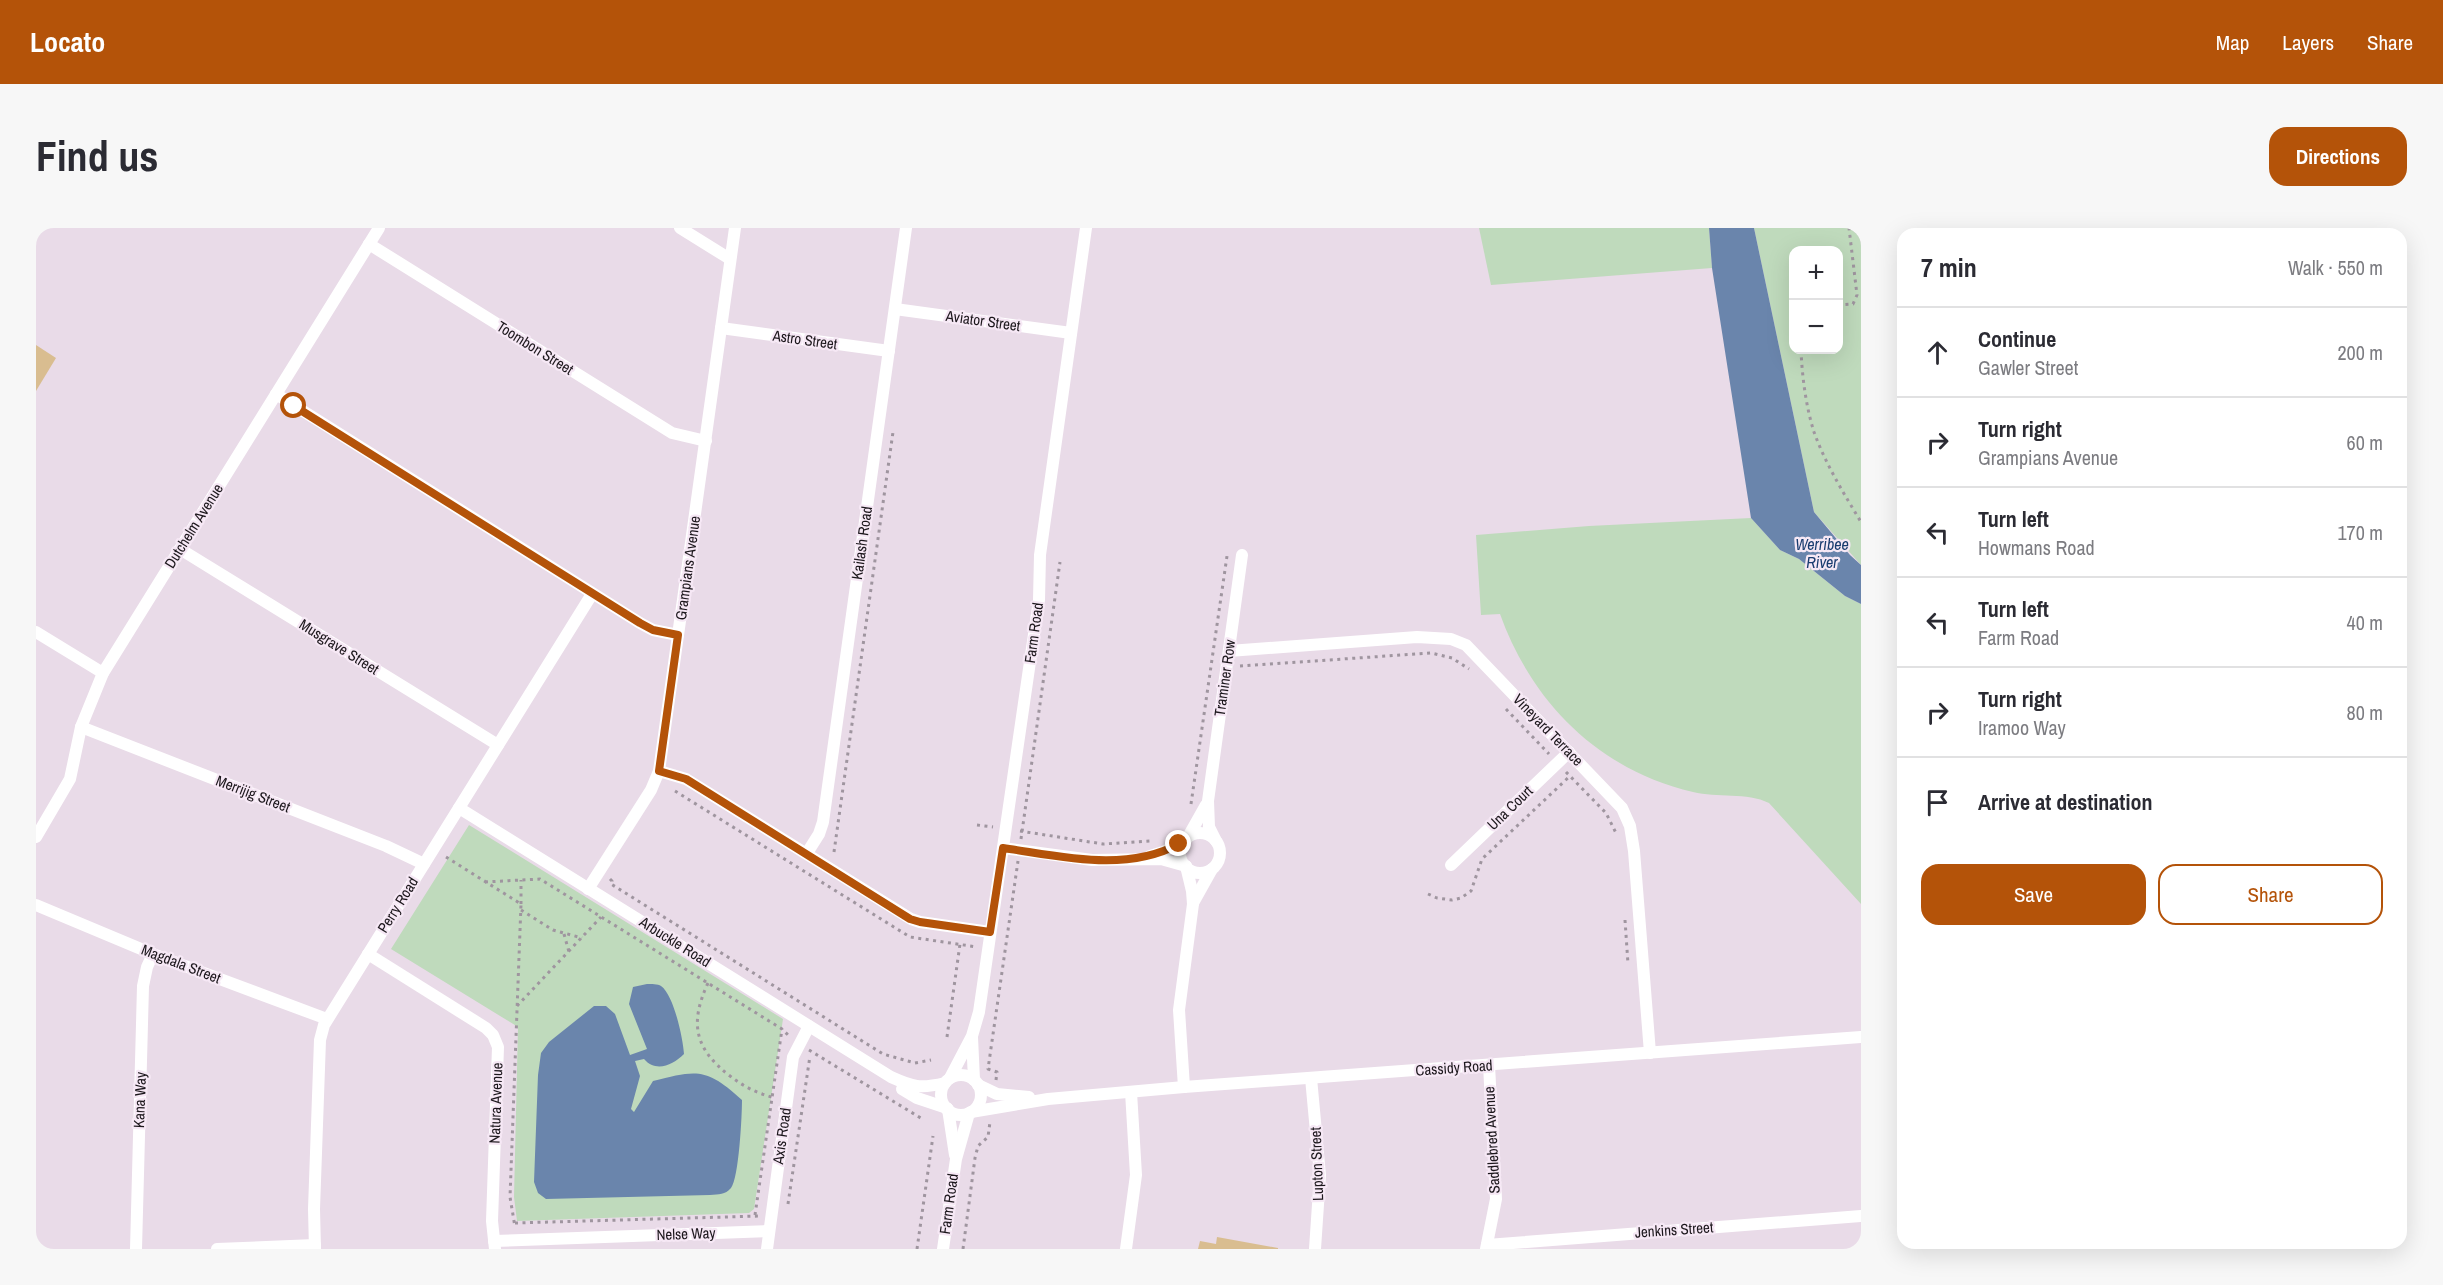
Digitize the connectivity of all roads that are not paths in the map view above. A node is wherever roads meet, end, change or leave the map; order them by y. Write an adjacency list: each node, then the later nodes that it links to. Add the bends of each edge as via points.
1 (379, 228): 6 (street, Dutchelm Avenue)
2 (680, 228): 7 (street)
3 (735, 228): 7 (street, Grampians Avenue)
4 (906, 228): 8 (street, Kailash Road)
5 (1086, 228): 10 (street, Farm Road)
6 (369, 244): 12 (street, Dutchelm Avenue); 13 (street, Toombon Street, via 672,433)
7 (730, 259): 9 (street, Grampians Avenue)
8 (895, 309): 10 (street, Aviator Street); 11 (street, Kailash Road)
9 (721, 328): 11 (street, Astro Street); 13 (street, Grampians Avenue)
10 (1071, 333): 30 (street, Farm Road, via 1040,555 1039,600)
11 (889, 351): 31 (street, Kailash Road, via 823,822)
12 (276, 394): 14 (street, Dutchelm Avenue); 16 (street)
13 (706, 441): 18 (street, Grampians Avenue)
14 (180, 549): 20 (street, Dutchelm Avenue); 22 (street, Musgrave Street)
15 (1242, 555): 19 (street, Traminer Row)
16 (592, 594): 18 (street, via 647,627); 22 (street, Perry Road)
17 (36, 632): 20 (street)
18 (678, 635): 24 (street, Grampians Avenue)
19 (1229, 651): 23 (street, Vineyard Terrace, via 1417,637 1451,639 1466,645); 25 (street, Traminer Row)
20 (103, 673): 21 (street, Dutchelm Avenue)
21 (81, 728): 27 (street, Dutchelm Avenue, via 70,779); 33 (street, Merrijig Street)
22 (498, 745): 26 (street, Perry Road)
23 (1569, 752): 34 (street, Una Court); 47 (street, Vineyard Terrace, via 1622,807 1630,826)
24 (659, 771): 31 (street, via 686,779); 37 (street, Grampians Avenue)
25 (1208, 801): 28 (street, Traminer Row); 29 (street, Traminer Row, via 1209,826)
26 (459, 807): 33 (street, Perry Road); 37 (street, Arbuckle Road)
27 (36, 837)
28 (1187, 839): 29 (street, via 1203,833); 32 (street); 35 (street, via 1181,850)
29 (1216, 841): 36 (street, via 1220,854)
30 (1003, 848): 32 (street, via 1092,860); 40 (street, Farm Road)
31 (807, 854): 40 (street, via 910,919)
32 (1143, 858): 35 (street)
33 (424, 864): 42 (street, Perry Road)
34 (1451, 865)
35 (1186, 866): 36 (street, via 1198,873); 38 (street)
36 (1212, 869): 38 (street)
37 (588, 889): 44 (street, Arbuckle Road)
38 (1193, 904): 53 (street, via 1179,1010)
39 (36, 905): 41 (street, Magdala Street)
40 (990, 932): 45 (street, Farm Road)
41 (153, 954): 43 (street, Magdala Street); 64 (street, Kana Way, via 143,986)
42 (368, 954): 43 (street, Perry Road); 61 (street, Natura Avenue, via 486,1028 495,1039 498,1047)
43 (327, 1020): 62 (street, Perry Road, via 320,1040)
44 (809, 1026): 49 (street, Arbuckle Road); 60 (street, Axis Road, via 793,1057)
45 (972, 1036): 51 (street, Farm Road); 52 (street, Farm Road)
46 (1861, 1037): 47 (street, Cassidy Road)
47 (1650, 1053): 48 (street, Cassidy Road)
48 (1489, 1065): 50 (street, Cassidy Road); 63 (street, Saddlebred Avenue, via 1496,1199)
49 (891, 1077): 51 (street, Arbuckle Road, via 926,1088); 56 (street, Arbuckle Road, via 903,1090)
50 (1311, 1078): 53 (street, Cassidy Road); 69 (street, Lupton Street, via 1320,1175)
51 (947, 1081): 52 (street, via 962,1075); 56 (street, via 941,1096)
52 (976, 1082): 55 (street, Cassidy Road, via 994,1093); 57 (street, via 981,1097)
53 (1184, 1087): 54 (street, Cassidy Road)
54 (1131, 1092): 55 (street, Cassidy Road); 68 (street, via 1136,1175)
55 (1048, 1099): 57 (street, Cassidy Road)
56 (947, 1109): 57 (street, via 958,1114); 58 (street, Farm Road)
57 (970, 1112): 58 (street, Farm Road)
58 (956, 1159): 67 (street, Farm Road)
59 (1861, 1216): 63 (street, Jenkins Street)
60 (770, 1231): 61 (street, Nelse Way); 66 (street, Axis Road)
61 (494, 1245)
62 (315, 1247): 65 (street)
63 (1487, 1247)
64 (136, 1249)
65 (217, 1249)
66 (767, 1249)
67 (942, 1249)
68 (1126, 1249)
69 (1314, 1249)

